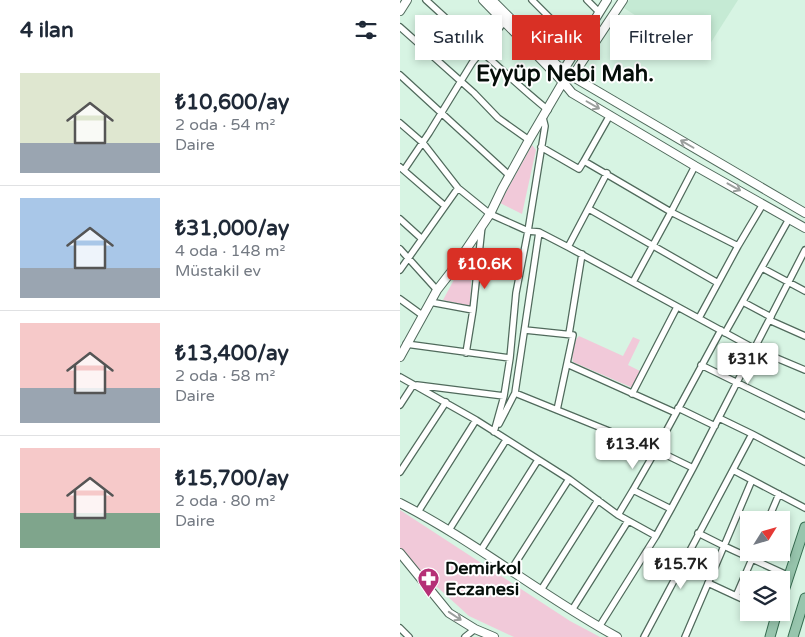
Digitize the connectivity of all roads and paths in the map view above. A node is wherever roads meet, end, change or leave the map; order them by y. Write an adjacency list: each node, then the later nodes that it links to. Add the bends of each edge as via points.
1 (407, 0): 9 (main road)
2 (426, 0): 11 (street)
3 (483, 0): 14 (main road)
4 (492, 0): 20 (main road)
5 (532, 0): 12 (street)
6 (587, 0): 10 (street)
7 (607, 0): 10 (main road)
8 (623, 0): 22 (main road)
9 (400, 11)
10 (599, 12): 13 (main road)
11 (443, 15)
12 (547, 15)
13 (597, 15)
14 (504, 22): 15 (street); 24 (main road)
15 (502, 25)
16 (400, 27): 23 (street)
17 (475, 60): 23 (street)
18 (492, 60): 25 (street)
19 (570, 60): 20 (main road)
20 (563, 71): 22 (main road); 24 (main road)
21 (400, 75): 26 (street)
22 (572, 77): 24 (main road); 43 (main road, one-way to 22)
23 (460, 82): 26 (street); 30 (street, via 498,118)
24 (563, 82): 25 (main road); 27 (main road, one-way to 27, via 572,93)
25 (548, 110): 28 (main road)
26 (440, 113): 31 (street); 37 (street)
27 (610, 115): 33 (street); 34 (main road)
28 (543, 118): 30 (main road); 32 (street)
29 (400, 123): 31 (street)
30 (529, 140): 37 (main road)
31 (423, 143): 35 (street); 38 (street)
32 (541, 147): 33 (street, via 579,169); 49 (street)
33 (584, 161): 36 (street)
34 (695, 166): 39 (main road, one-way to 39); 42 (street)
35 (402, 169): 40 (street)
36 (607, 173): 41 (street); 42 (street)
37 (510, 176): 44 (main road)
38 (458, 188): 40 (street); 44 (street)
39 (763, 204): 46 (main road); 53 (street)
40 (445, 206): 51 (street)
41 (589, 208): 52 (street); 54 (street)
42 (671, 212): 52 (street); 53 (street)
43 (805, 213)
44 (490, 214): 47 (main road); 49 (street)
45 (400, 219): 51 (street)
46 (789, 219): 48 (main road); 60 (street)
47 (483, 224): 65 (main road); 71 (street)
48 (805, 228)
49 (528, 231): 50 (street); 82 (street, via 516,293)
50 (539, 232): 54 (street); 75 (street)
51 (422, 239): 58 (street)
52 (653, 246): 62 (street); 63 (street)
53 (738, 246): 63 (street)
54 (568, 247): 57 (street)
55 (400, 249): 58 (street)
56 (805, 250): 59 (street)
57 (582, 254): 62 (street); 77 (street)
58 (408, 258): 61 (street); 65 (street)
59 (803, 261): 64 (street)
60 (762, 268): 64 (street); 69 (street)
61 (400, 270)
62 (633, 282): 70 (street)
63 (718, 283): 73 (street)
64 (788, 283): 66 (street); 74 (street)
65 (437, 290): 68 (main road)
66 (805, 291)
67 (400, 299): 72 (street)
68 (430, 302): 71 (street); 72 (main road)
69 (743, 302): 74 (street); 76 (street)
70 (678, 307): 73 (street); 90 (street)
71 (473, 310): 81 (street)
72 (422, 315): 79 (main road)
73 (699, 318): 76 (street)
74 (770, 318): 78 (street); 80 (street)
75 (525, 330): 77 (street); 89 (street)
76 (723, 332): 80 (street); 84 (street)
77 (569, 334): 83 (street, via 573,335)
78 (805, 336)
79 (403, 349): 81 (street, via 437,347)
80 (754, 349): 85 (street); 87 (street)
81 (466, 353): 82 (street)
82 (510, 358): 91 (street)
83 (567, 364): 90 (street); 94 (street)
84 (701, 365): 87 (street); 95 (street)
85 (805, 370)
86 (400, 377): 88 (street)
87 (737, 384): 96 (street); 97 (street)
88 (413, 385): 91 (street); 92 (street); 93 (street)
89 (516, 393): 94 (street); 100 (street)
90 (632, 394): 95 (street)
91 (504, 396): 100 (street)
92 (446, 402): 98 (street); 108 (street)
93 (400, 405)
94 (557, 410): 103 (street)
95 (677, 410): 99 (street); 103 (street)
96 (805, 416)
97 (720, 418): 99 (street); 101 (street)
98 (476, 420): 100 (street); 118 (street)
99 (715, 426): 106 (street)
100 (494, 432): 102 (street)
101 (752, 434): 105 (street); 107 (street)
102 (506, 440): 104 (street); 122 (street)
103 (656, 450): 106 (street); 111 (street)
104 (538, 460): 109 (street); 126 (street)
105 (805, 462)
106 (693, 468): 116 (street)
107 (733, 470): 110 (street); 123 (street)
108 (400, 472)
109 (569, 479): 113 (street); 131 (street)
110 (752, 480): 112 (street); 125 (street)
111 (633, 490): 116 (street); 119 (street)
112 (779, 494): 115 (street); 117 (street)
113 (598, 500): 119 (street); 135 (street)
114 (400, 503): 118 (main road)
115 (805, 508)
116 (671, 509): 124 (street)
117 (772, 511)
118 (418, 512): 122 (main road)
119 (618, 514): 120 (street)
120 (628, 521): 124 (street); 139 (street)
121 (805, 527): 133 (main road)
122 (449, 530): 126 (main road)
123 (698, 533): 125 (street); 148 (street)
124 (656, 536): 141 (street)
125 (724, 546): 127 (street); 134 (street)
126 (481, 550): 131 (main road)
127 (740, 553)
128 (401, 557): 143 (main road, one-way to 143, via 449,613)
129 (751, 561): 136 (street)
130 (756, 561): 132 (street)
131 (511, 570): 135 (main road)
132 (778, 571)
133 (790, 573)
134 (708, 583): 136 (street); 149 (street)
135 (541, 590): 139 (main road)
136 (736, 596): 137 (street)
137 (740, 598)
138 (805, 598): 151 (main road)
139 (572, 610): 141 (main road)
140 (774, 621): 150 (main road)
141 (599, 627): 147 (main road)
142 (400, 628): 144 (street)
143 (474, 633): 145 (street); 146 (main road)
144 (409, 637)
145 (465, 637)
146 (494, 637)
147 (617, 637)
148 (644, 637)
149 (685, 637)
150 (770, 637)
151 (793, 637)

